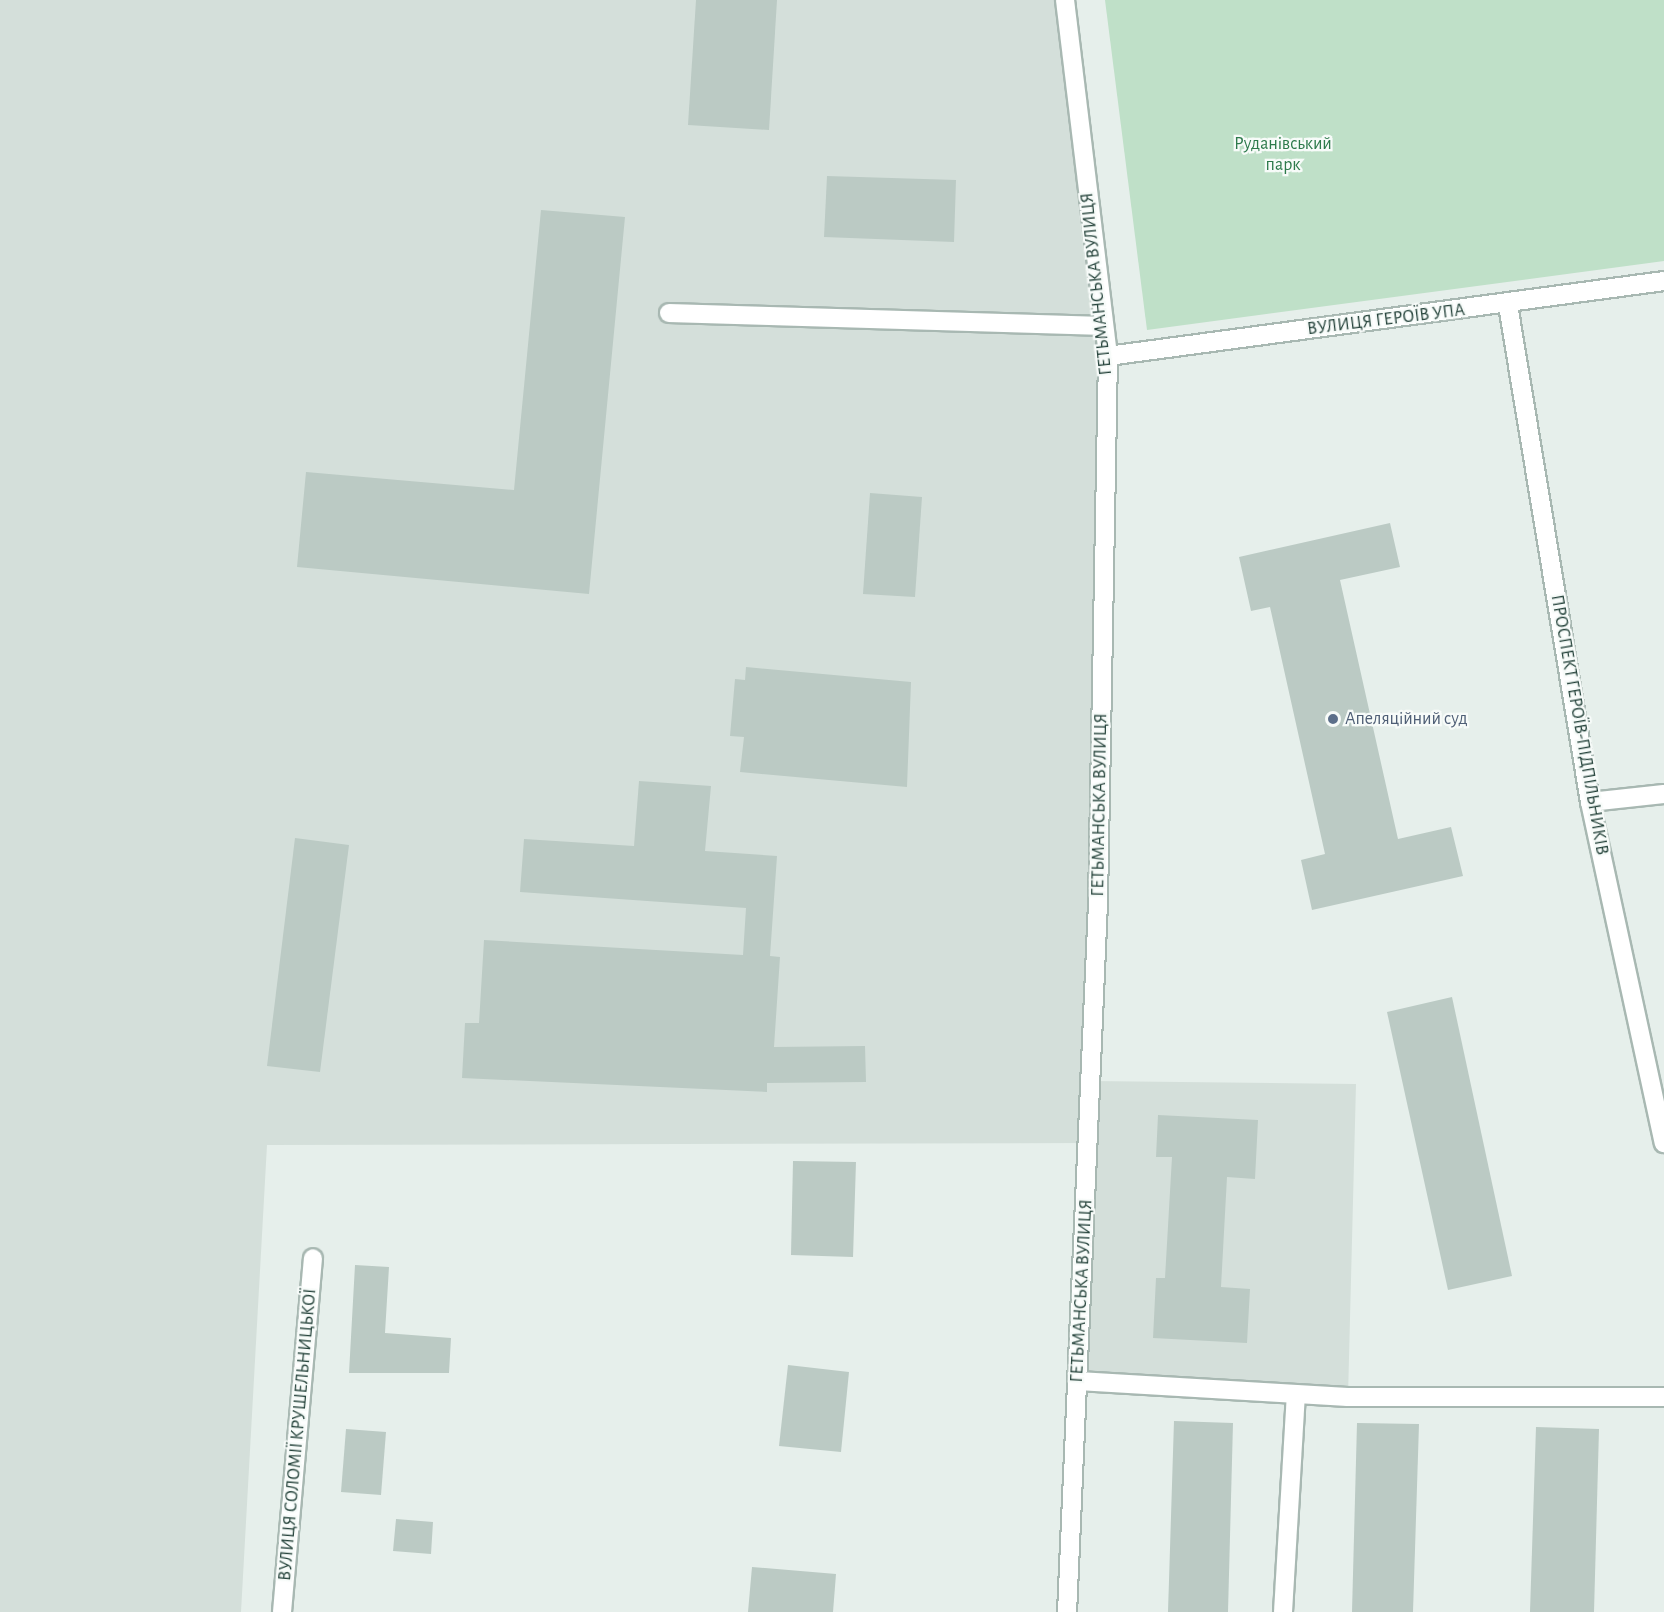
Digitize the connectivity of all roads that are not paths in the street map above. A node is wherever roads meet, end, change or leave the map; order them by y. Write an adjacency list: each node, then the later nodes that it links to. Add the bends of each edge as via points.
1 (1065, 0): 5 (street, ГЕТЬМАНСЬКА ВУЛИЦЯ)
2 (1664, 282): 3 (street, ВУЛИЦЯ ГЕРОЇВ УПА)
3 (1508, 305): 6 (street, ВУЛИЦЯ ГЕРОЇВ УПА); 8 (street, ПРОСПЕКТ ГЕРОЇВ-ПІДПІЛЬНИКІВ)
4 (669, 313): 5 (street)
5 (1104, 326): 6 (street, ГЕТЬМАНСЬКА ВУЛИЦЯ)
6 (1108, 356): 11 (street, ГЕТЬМАНСЬКА ВУЛИЦЯ, via 1098,903)
7 (1664, 794): 8 (street)
8 (1590, 802): 9 (street, ПРОСПЕКТ ГЕРОЇВ-ПІДПІЛЬНИКІВ)
9 (1664, 1143)
10 (314, 1258): 14 (street, ВУЛИЦЯ СОЛОМІЇ КРУШЕЛЬНИЦЬКОЇ)
11 (1078, 1381): 12 (street); 15 (street, ГЕТЬМАНСЬКА ВУЛИЦЯ)
12 (1296, 1394): 13 (street); 16 (street)
13 (1664, 1397)
14 (282, 1612)
15 (1067, 1612)
16 (1283, 1612)

